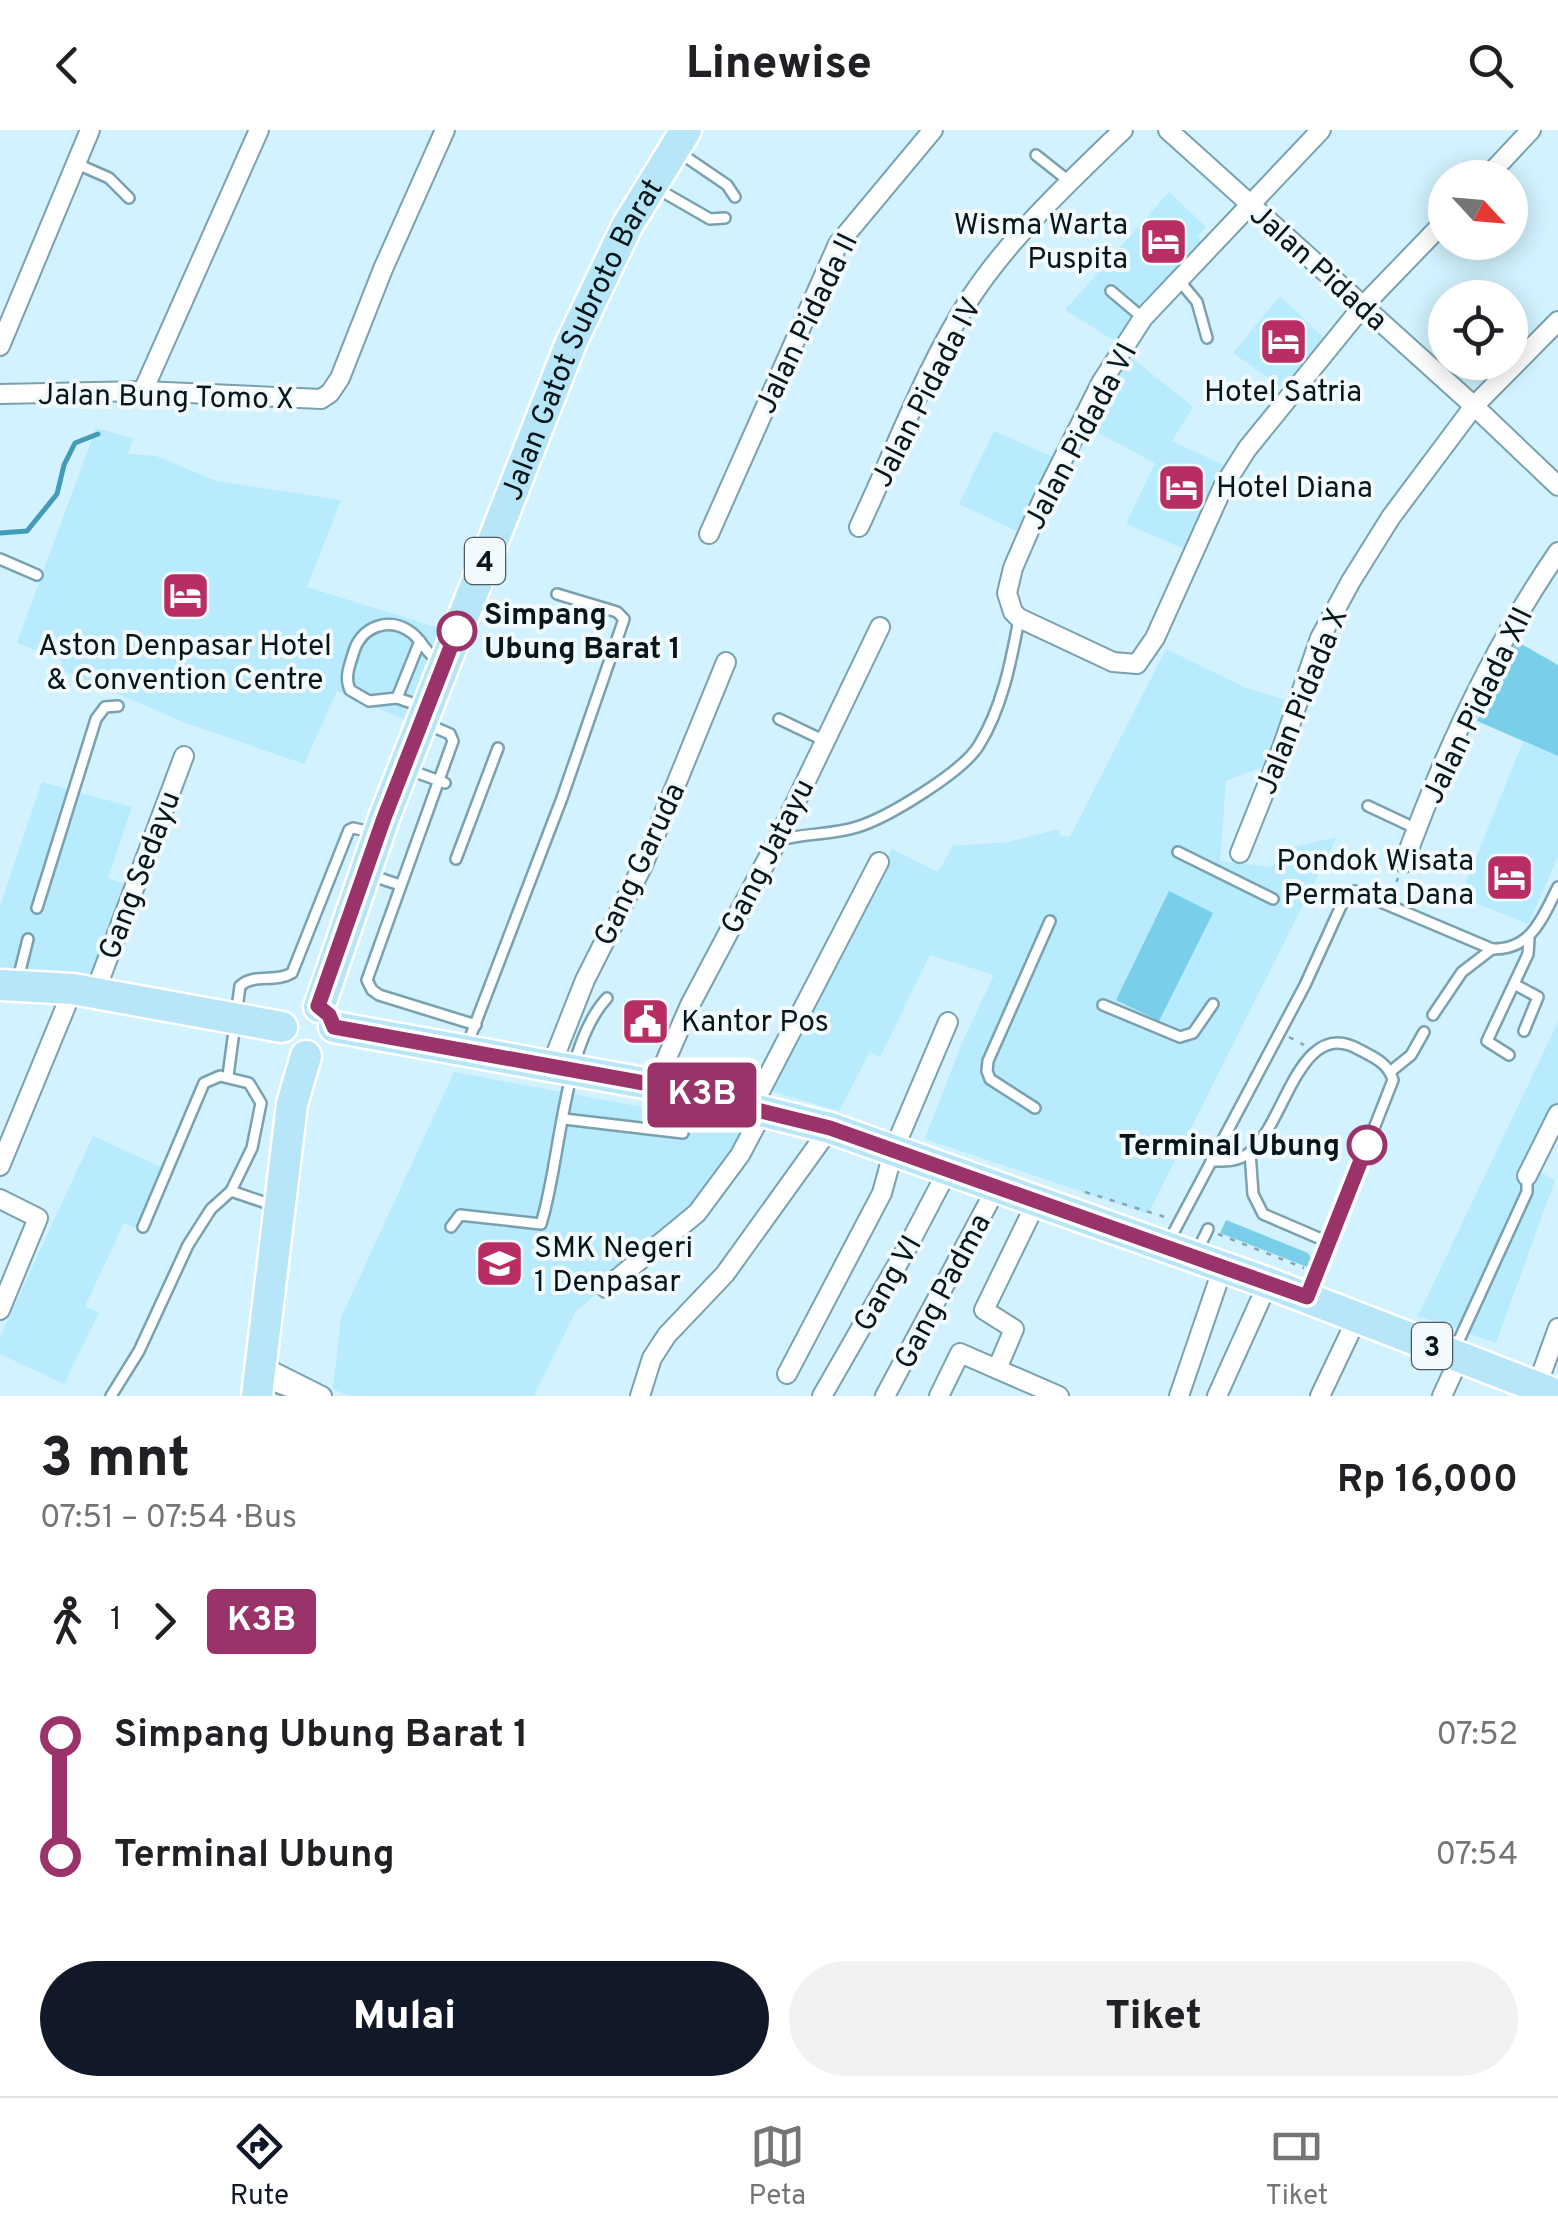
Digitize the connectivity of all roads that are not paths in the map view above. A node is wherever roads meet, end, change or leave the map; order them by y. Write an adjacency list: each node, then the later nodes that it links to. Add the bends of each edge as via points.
1 (90, 130): 12 (street)
2 (259, 130): 27 (street)
3 (446, 130): 27 (street, Jalan Bung Tomo X, via 330,393 302,399)
4 (933, 130): 32 (street, Jalan Pidada II, via 838,244)
5 (1123, 130): 13 (street, Jalan Pidada IV)
6 (1168, 130): 17 (street, Jalan Pidada)
7 (1321, 130): 17 (street, Jalan Pidada VI)
8 (1532, 130): 11 (street)
9 (680, 140): 14 (highway, Jalan Gatot Subroto Barat / 4); 15 (lane)
10 (1036, 155): 13 (lane)
11 (1503, 160)
12 (75, 163): 16 (lane, via 109,178); 26 (street)
13 (1070, 182): 31 (street, Jalan Pidada IV, via 970,300)
14 (651, 184): 18 (lane, via 710,218); 41 (highway, Jalan Gatot Subroto Barat / 4, via 571,344)
15 (734, 197)
16 (129, 198)
17 (1250, 205): 20 (street, Jalan Pidada VI); 22 (street, Jalan Pidada)
18 (724, 218)
19 (1428, 239): 22 (street)
20 (1178, 280): 23 (street, Jalan Pidada VI); 25 (lane, via 1197,302)
21 (1111, 291): 23 (lane)
22 (1363, 306): 29 (street, Jalan Pidada); 37 (street, via 1223,486 1145,657 1128,665)
23 (1143, 318): 37 (street, Jalan Pidada VI, via 1102,382 1013,568 1007,594)
24 (1558, 321): 29 (street, Jalan Pidada X)
25 (1207, 338)
26 (0, 346)
27 (144, 391): 28 (street, Jalan Bung Tomo X)
28 (0, 394)
29 (1474, 406): 30 (street, Jalan Pidada); 56 (street, Jalan Pidada X, via 1391,517 1320,638)
30 (1558, 486)
31 (859, 527)
32 (709, 534)
33 (1558, 552): 52 (street, Jalan Pidada XII, via 1472,702)
34 (0, 559): 35 (lane)
35 (37, 575)
36 (557, 594): 83 (lane, via 624,619)
37 (1020, 618): 54 (lane, via 997,706 978,748 873,822)
38 (880, 627): 46 (street, Gang Jatayu)
39 (420, 641): 41 (lane); 42 (lane); 42 (lane, via 392,624 370,628 357,641 350,690 370,701)
40 (726, 662): 86 (street, Gang Garuda, via 643,865 585,980)
41 (444, 664): 44 (highway, Jalan Gatot Subroto Barat / 4)
42 (396, 698): 44 (lane)
43 (118, 706): 65 (lane, via 105,706 96,719)
44 (424, 715): 49 (highway, Jalan Gatot Subroto Barat / 4); 50 (lane, via 453,737)
45 (779, 719): 46 (lane)
46 (825, 742): 54 (street, Gang Jatayu)
47 (498, 748): 57 (lane)
48 (184, 756): 72 (street, Gang Sedayu)
49 (404, 768): 50 (lane); 53 (highway, Jalan Gatot Subroto Barat / 4)
50 (442, 782): 61 (lane)
51 (1368, 806): 52 (lane)
52 (1417, 828): 59 (street, Jalan Pidada XII)
53 (378, 834): 60 (highway, Jalan Gatot Subroto Barat / 4); 77 (lane, via 349,830 292,973 244,982)
54 (778, 841): 89 (street, Gang Jatayu)
55 (1178, 852): 63 (lane)
56 (1240, 853)
57 (456, 859)
58 (878, 862): 91 (street)
59 (1404, 863)
60 (365, 874): 61 (lane); 78 (highway, Jalan Gatot Subroto Barat / 4)
61 (400, 885): 83 (lane, via 368,986)
62 (1558, 887): 64 (lane)
63 (1273, 899)
64 (1554, 907): 68 (lane)
65 (37, 908)
66 (1050, 921): 90 (lane, via 987,1071)
67 (28, 938): 71 (lane)
68 (1529, 939): 69 (lane); 70 (lane)
69 (1492, 949): 76 (lane, via 1462,972); 98 (lane, via 1355,892 1346,895)
70 (1514, 984): 81 (lane, via 1538,997); 84 (lane, via 1488,1041)
71 (8, 985): 72 (highway)
72 (84, 992): 77 (highway); 99 (street, Gang Sedayu)
73 (607, 998): 86 (lane)
74 (1213, 1004): 75 (lane, via 1194,1034 1180,1037)
75 (1103, 1005)
76 (1433, 1014)
77 (235, 1017): 80 (highway); 88 (lane)
78 (326, 1017): 80 (highway, via 310,1004 294,1008); 83 (highway, 3); 85 (highway, via 330,1044)
79 (948, 1022): 96 (street, Gang VI)
80 (282, 1027): 85 (highway, via 291,1050)
81 (1524, 1030)
82 (1424, 1032): 87 (lane)
83 (470, 1038): 86 (highway, 3)
84 (1509, 1054)
85 (306, 1056): 106 (highway)
86 (563, 1068): 89 (highway, 3); 93 (lane)
87 (1390, 1072): 97 (lane, via 1342,1042 1315,1050); 109 (lane, via 1393,1080)
88 (228, 1076): 103 (lane, via 249,1082 261,1103 252,1148); 107 (lane, via 204,1083)
89 (655, 1085): 91 (highway, 3)
90 (1035, 1108)
91 (758, 1109): 94 (highway, 3); 113 (street, via 740,1154 696,1214)
92 (1558, 1114): 101 (street)
93 (564, 1118): 95 (lane); 108 (lane, via 541,1224 460,1214)
94 (830, 1128): 96 (highway, 3); 126 (street, via 725,1274 667,1335)
95 (683, 1133)
96 (894, 1149): 100 (highway, 3); 119 (street, Gang VI, via 882,1193)
97 (1250, 1152): 98 (lane, via 1234,1161); 109 (lane, via 1253,1194 1262,1214)
98 (1212, 1161): 110 (lane)
99 (0, 1166)
100 (949, 1168): 102 (highway, 3); 127 (street, Gang VI)
101 (1527, 1176): 117 (lane, via 1528,1192)
102 (998, 1185): 105 (highway, 3); 128 (street, Gang Padma)
103 (231, 1191): 106 (lane); 123 (lane, via 188,1244)
104 (0, 1199): 114 (street, via 38,1218)
105 (1038, 1200): 110 (highway, 3); 118 (street, via 984,1310 1014,1329)
106 (277, 1207): 120 (highway)
107 (143, 1226)
108 (451, 1228)
109 (1328, 1242): 112 (lane)
110 (1200, 1246): 111 (highway, 3); 131 (street)
111 (1268, 1283): 112 (highway, 3); 132 (street)
112 (1311, 1285): 115 (highway, 3)
113 (606, 1288)
114 (0, 1310)
115 (1358, 1316): 117 (highway, 3); 133 (street)
116 (1558, 1328): 121 (street)
117 (1456, 1356): 121 (highway, 3); 134 (street)
118 (998, 1370): 122 (street); 129 (street, via 960,1354)
119 (787, 1374)
120 (258, 1381): 124 (lane); 125 (street)
121 (1536, 1390)
122 (1039, 1392): 130 (street)
123 (111, 1396)
124 (299, 1396)
125 (322, 1396)
126 (640, 1396)
127 (822, 1396)
128 (885, 1396)
129 (939, 1396)
130 (1059, 1396)
131 (1179, 1396)
132 (1217, 1396)
133 (1320, 1396)
134 (1442, 1396)

